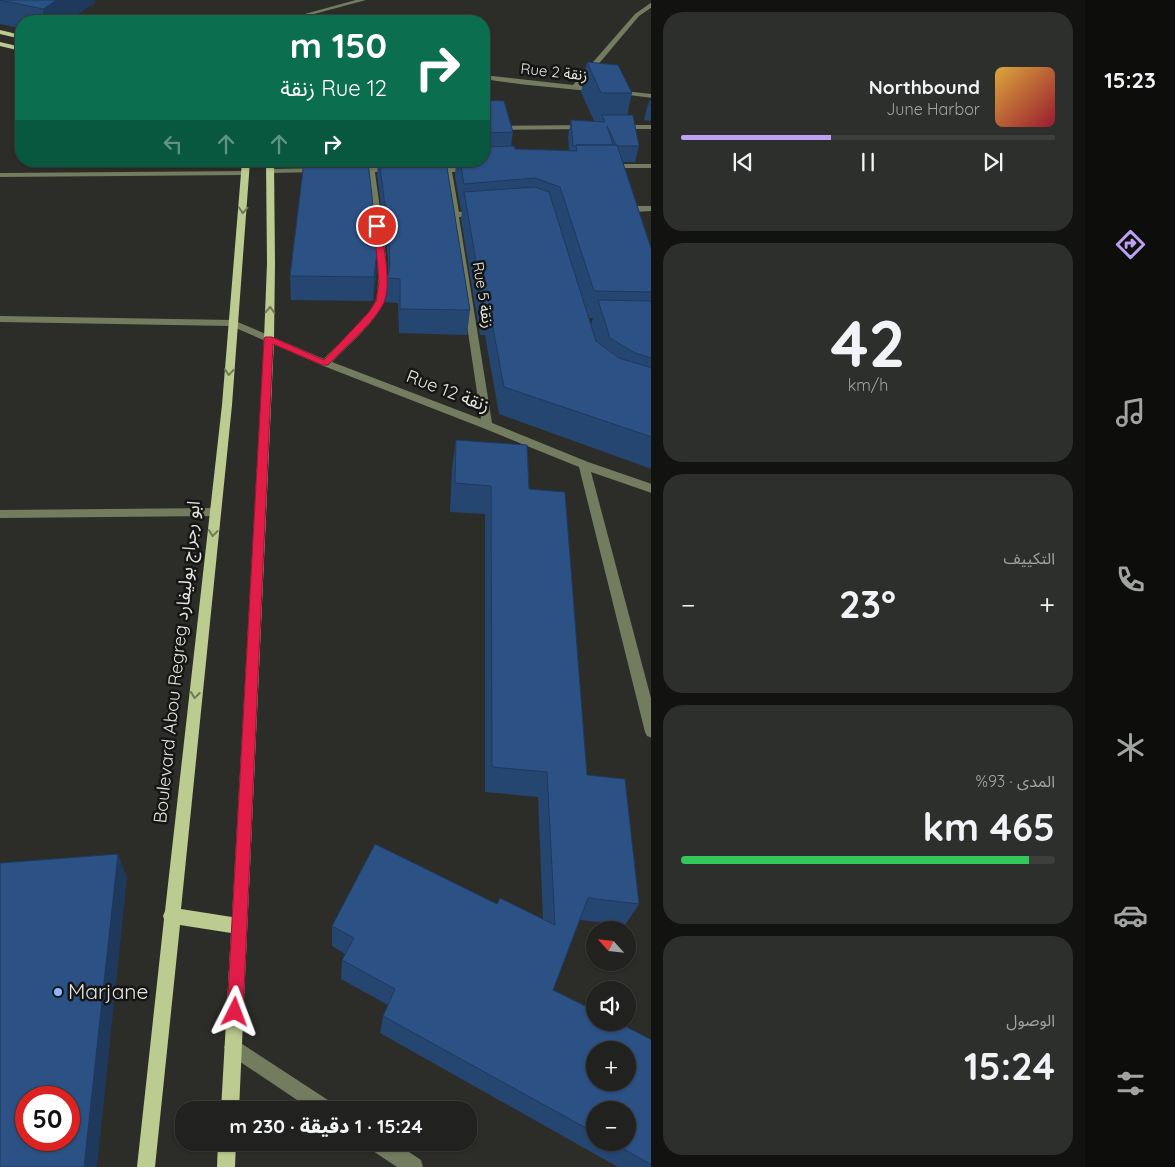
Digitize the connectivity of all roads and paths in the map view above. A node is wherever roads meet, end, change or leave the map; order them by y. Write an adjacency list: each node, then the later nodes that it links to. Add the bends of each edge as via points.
1 (363, 0): 3 (street)
2 (651, 4): 9 (street)
3 (305, 15)
4 (0, 32): 5 (main road)
5 (15, 36)
6 (0, 44): 7 (main road)
7 (15, 48)
8 (490, 78): 9 (street, Rue 2 زنقة)
9 (573, 89): 10 (street, Rue 2 زنقة)
10 (651, 96)
11 (595, 127): 14 (street)
12 (614, 127): 13 (street)
13 (651, 127)
14 (490, 128)
15 (596, 166): 16 (street, via 617,170)
16 (651, 166)
17 (246, 167): 29 (street); 35 (main road, Boulevard Abou Regreg ابو رجراج بوليفارد, one-way to 35)
18 (270, 167): 36 (main road, one-way to 18)
19 (284, 167): 24 (street)
20 (361, 167): 25 (street)
21 (371, 167): 37 (street, via 383,282 380,301 373,313)
22 (383, 167): 26 (street)
23 (484, 169): 28 (street)
24 (327, 170)
25 (345, 170)
26 (400, 170)
27 (419, 170): 28 (street)
28 (448, 170): 33 (street, Rue 5 زنقة)
29 (0, 175)
30 (633, 208): 31 (street)
31 (651, 208)
32 (484, 213): 33 (street)
33 (456, 214): 38 (street, Rue 5 زنقة)
34 (0, 319): 35 (street)
35 (233, 323): 36 (street, Rue 12 زنقة); 41 (main road, Boulevard Abou Regreg ابو رجراج بوليفارد, one-way to 41)
36 (268, 339): 37 (street, Rue 12 زنقة); 45 (main road)
37 (325, 364): 38 (street, Rue 12 زنقة)
38 (487, 425): 39 (street, Rue 12 زنقة)
39 (584, 465): 40 (street, Rue 12 زنقة); 43 (street)
40 (651, 488)
41 (215, 512): 42 (street); 44 (main road, Boulevard Abou Regreg ابو رجراج بوليفارد, one-way to 44)
42 (0, 514)
43 (651, 732)
44 (171, 916): 45 (main road); 51 (main road, Boulevard Abou Regreg ابو رجراج بوليفارد, via 168,973)
45 (240, 926): 46 (main road)
46 (234, 1047): 47 (main road); 48 (street)
47 (231, 1101)
48 (315, 1101)
49 (227, 1151): 52 (main road)
50 (390, 1151): 53 (street)
51 (146, 1167)
52 (226, 1167)
53 (414, 1167)

